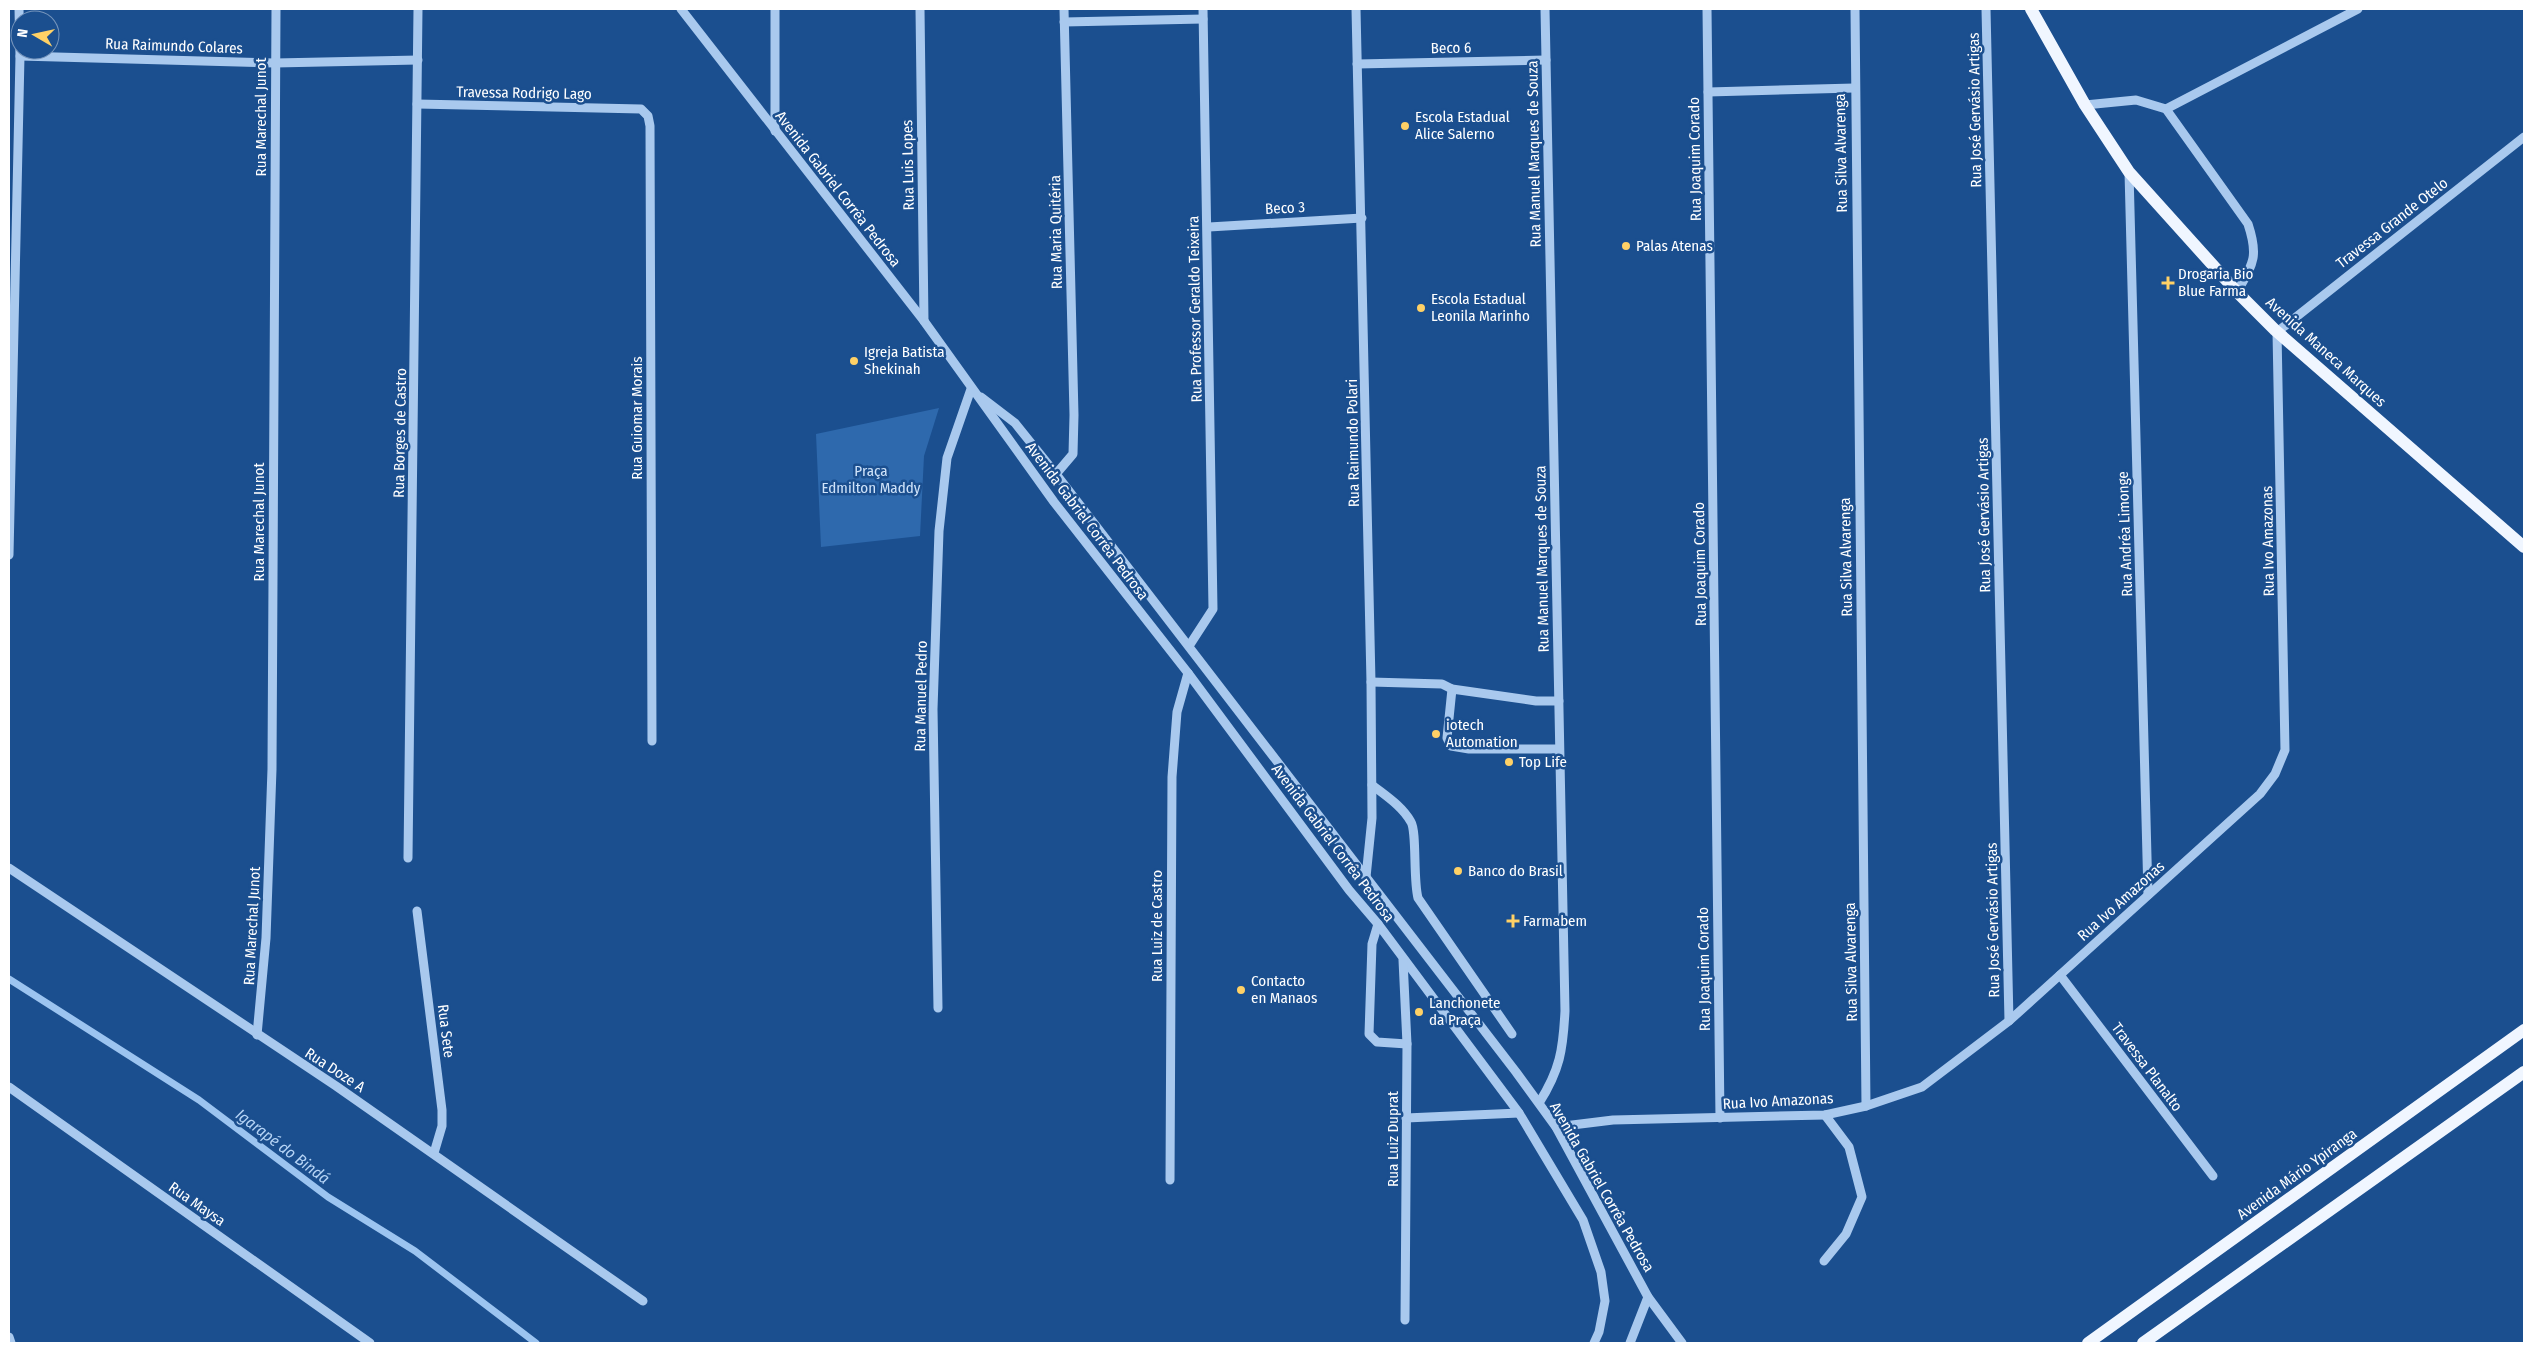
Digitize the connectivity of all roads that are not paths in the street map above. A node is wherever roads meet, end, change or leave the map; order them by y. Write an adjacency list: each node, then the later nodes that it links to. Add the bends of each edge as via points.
1 (276, 9): 21 (street, Rua Marechal Junot)
2 (418, 9): 19 (street, Rua Borges de Castro)
3 (681, 9): 29 (street, Avenida Gabriel Corrêa Pedrosa)
4 (775, 9): 29 (street)
5 (920, 9): 35 (street, Rua Luis Lopes)
6 (1064, 9): 16 (street, Rua Maria Quitéria)
7 (1203, 9): 15 (street, Rua Professor Geraldo Teixeira)
8 (1356, 9): 22 (street, Rua Raimundo Polari)
9 (1545, 9): 20 (street, Rua Manuel Marques de Souza)
10 (1707, 9): 24 (street, Rua Joaquim Corado)
11 (1855, 9): 23 (street, Rua Silva Alvarenga)
12 (1986, 9): 58 (street, Rua José Gervásio Artigas)
13 (2031, 9): 26 (main road, Avenida Maneca Marques)
14 (2358, 9): 28 (street)
15 (1203, 19): 16 (street); 33 (street, Rua Professor Geraldo Teixeira)
16 (1064, 22): 38 (street, Rua Maria Quitéria, via 1074,416 1073,454)
17 (60, 57): 21 (street, Rua Raimundo Colares)
18 (20, 60): 40 (street)
19 (418, 60): 21 (street, Rua Raimundo Colares); 25 (street, Rua Borges de Castro)
20 (1546, 60): 22 (street, Beco 6); 45 (street, Rua Manuel Marques de Souza)
21 (275, 63): 61 (street, Rua Marechal Junot, via 272,769 266,938)
22 (1357, 64): 32 (street, Rua Raimundo Polari)
23 (1854, 88): 24 (street); 66 (street, Rua Silva Alvarenga)
24 (1708, 92): 70 (street, Rua Joaquim Corado)
25 (417, 104): 27 (street, Travessa Rodrigo Lago); 49 (street, Rua Borges de Castro)
26 (2085, 105): 28 (street, via 2136,100); 31 (main road, Avenida Maneca Marques)
27 (630, 109): 46 (street, Rua Guiomar Morais, via 641,109 648,116 650,126)
28 (2166, 109): 34 (street, via 2248,224 2254,242 2254,263)
29 (775, 131): 35 (street, Avenida Gabriel Corrêa Pedrosa)
30 (2524, 136): 36 (street, Travessa Grande Otelo)
31 (2129, 172): 34 (main road, Avenida Maneca Marques); 52 (street, Rua Andréa Limonge)
32 (1362, 218): 33 (street, Beco 3); 43 (street, Rua Raimundo Polari)
33 (1209, 227): 41 (street, Rua Professor Geraldo Teixeira, via 1213,609)
34 (2237, 292): 36 (main road, Avenida Maneca Marques)
35 (924, 321): 37 (street, Avenida Gabriel Corrêa Pedrosa)
36 (2277, 332): 39 (main road, Avenida Maneca Marques); 52 (street, Rua Ivo Amazonas, via 2285,750 2276,774 2260,794)
37 (971, 389): 38 (street, Avenida Gabriel Corrêa Pedrosa, via 1015,424); 42 (street, Avenida Gabriel Corrêa Pedrosa, via 1054,502); 57 (street, Rua Manuel Pedro, via 948,458 939,531 933,709)
38 (1056, 474): 41 (street, Avenida Gabriel Corrêa Pedrosa)
39 (2524, 548)
40 (9, 555)
41 (1189, 646): 51 (street, Avenida Gabriel Corrêa Pedrosa)
42 (1188, 673): 54 (street, Avenida Gabriel Corrêa Pedrosa, via 1349,890); 74 (street, Rua Luiz de Castro, via 1177,712 1172,777)
43 (1371, 682): 44 (street, via 1442,684); 48 (street, Rua Raimundo Polari)
44 (1452, 689): 45 (street, via 1536,701); 47 (street, via 1447,738 1451,746 1469,749)
45 (1559, 701): 47 (street, Rua Manuel Marques de Souza)
46 (652, 741)
47 (1560, 749): 65 (street, Rua Manuel Marques de Souza, via 1565,1012 1554,1080)
48 (1372, 785): 51 (street, Rua Raimundo Polari); 60 (street, via 1402,809 1413,824 1414,885 1418,898)
49 (408, 858)
50 (9, 868): 61 (street, Rua Doze A)
51 (1366, 877): 65 (street, Avenida Gabriel Corrêa Pedrosa)
52 (2148, 895): 56 (street, Rua Ivo Amazonas)
53 (418, 911): 72 (street, Rua Sete, via 442,1110 442,1126)
54 (1378, 924): 55 (street, Avenida Gabriel Corrêa Pedrosa); 62 (street, via 1372,944 1369,1034 1376,1042)
55 (1403, 959): 62 (street, Rua Luiz Duprat); 67 (street, Avenida Gabriel Corrêa Pedrosa)
56 (2060, 975): 58 (street, Rua Ivo Amazonas); 73 (street, Travessa Planalto)
57 (938, 1008)
58 (2009, 1021): 66 (street, Rua Ivo Amazonas, via 1922,1087)
59 (2524, 1030): 85 (main road, Avenida Mário Ypiranga)
60 (1512, 1034)
61 (258, 1035): 72 (street, Rua Doze A)
62 (1407, 1044): 69 (street, Rua Luiz Duprat)
63 (2524, 1072): 86 (main road)
64 (9, 1087): 81 (street, Rua Maysa)
65 (1539, 1102): 71 (street, Avenida Gabriel Corrêa Pedrosa)
66 (1866, 1106): 68 (street, Rua Ivo Amazonas)
67 (1519, 1113): 69 (street); 82 (street, Avenida Gabriel Corrêa Pedrosa, via 1582,1220 1601,1272 1605,1301)
68 (1825, 1115): 70 (street, Rua Ivo Amazonas); 75 (street, via 1849,1147 1862,1197 1846,1234)
69 (1406, 1118): 78 (street, Rua Luiz Duprat)
70 (1720, 1118): 71 (street, Rua Ivo Amazonas, via 1613,1120)
71 (1556, 1127): 76 (street, Avenida Gabriel Corrêa Pedrosa)
72 (434, 1153): 77 (street, Rua Doze A)
73 (2213, 1176)
74 (1170, 1180)
75 (1824, 1261)
76 (1648, 1297): 83 (street, Avenida Gabriel Corrêa Pedrosa); 84 (street, Avenida Gabriel Corrêa Pedrosa)
77 (643, 1301)
78 (1405, 1320)
79 (9, 1337): 80 (street)
80 (11, 1343)
81 (370, 1343)
82 (1594, 1343)
83 (1630, 1343)
84 (1682, 1343)
85 (2088, 1343)
86 (2143, 1343)

